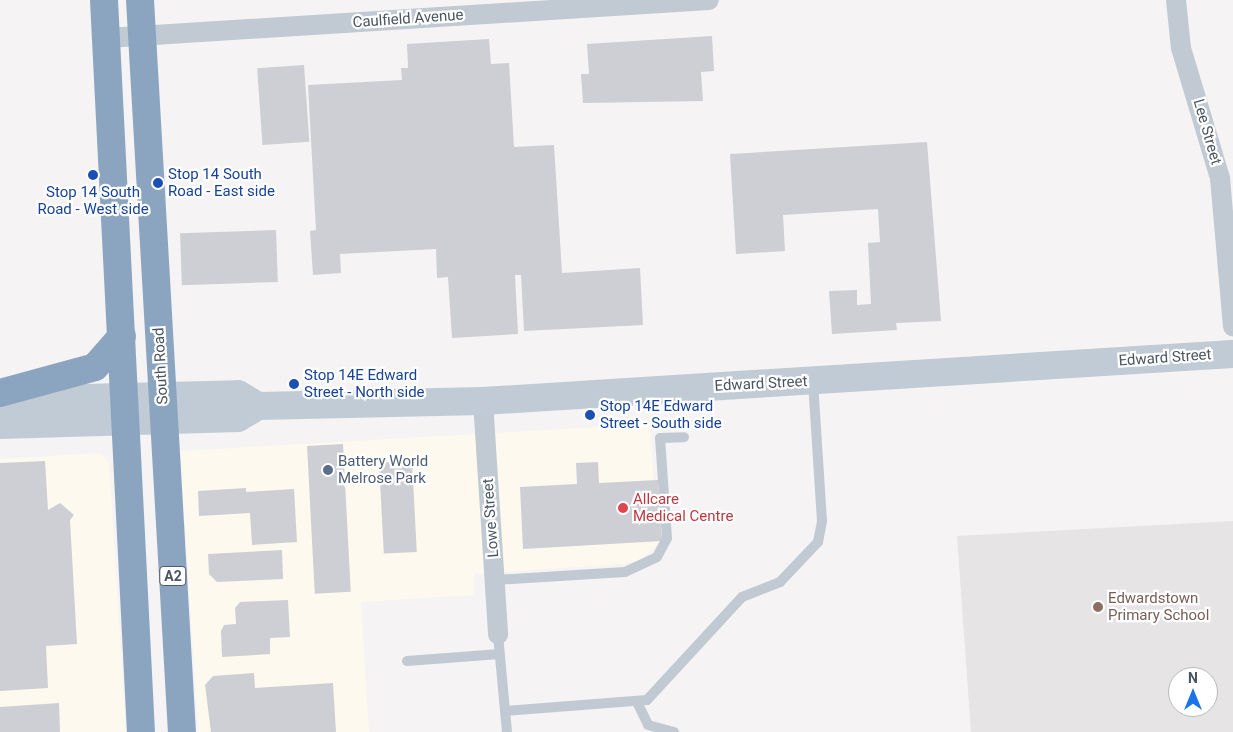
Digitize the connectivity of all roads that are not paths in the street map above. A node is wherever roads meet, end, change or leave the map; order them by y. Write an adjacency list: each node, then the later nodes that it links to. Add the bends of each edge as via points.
1 (104, 0): 6 (highway)
2 (140, 0): 5 (highway, South Road / A2)
3 (709, 0): 5 (street, Caulfield Avenue)
4 (1176, 0): 7 (street, Lee Street, via 1181,48 1220,178)
5 (142, 36): 6 (street, Caulfield Avenue); 14 (highway, South Road / A2)
6 (107, 38): 8 (highway)
7 (1233, 326)
8 (122, 336): 11 (highway, via 95,367); 15 (highway)
9 (1233, 354): 10 (street, Edward Street)
10 (813, 381): 13 (street, Edward Street); 21 (lane, via 822,521 818,542 780,582 742,598 655,696)
11 (0, 393)
12 (0, 400): 15 (street)
13 (483, 401): 14 (street, Edward Street, via 258,406 238,418); 18 (street, Lowe Street)
14 (164, 407): 15 (street, Edward Street); 24 (highway, South Road / A2)
15 (125, 408): 16 (street); 23 (highway)
16 (0, 425)
17 (684, 437): 18 (lane, via 660,438 667,538 657,557 626,572)
18 (495, 580): 19 (street, Lowe Street)
19 (499, 645): 20 (lane); 22 (lane)
20 (406, 661)
21 (637, 702): 22 (lane); 26 (lane, via 648,725)
22 (505, 710): 25 (lane)
23 (141, 732)
24 (182, 732)
25 (507, 732)
26 (674, 732)

